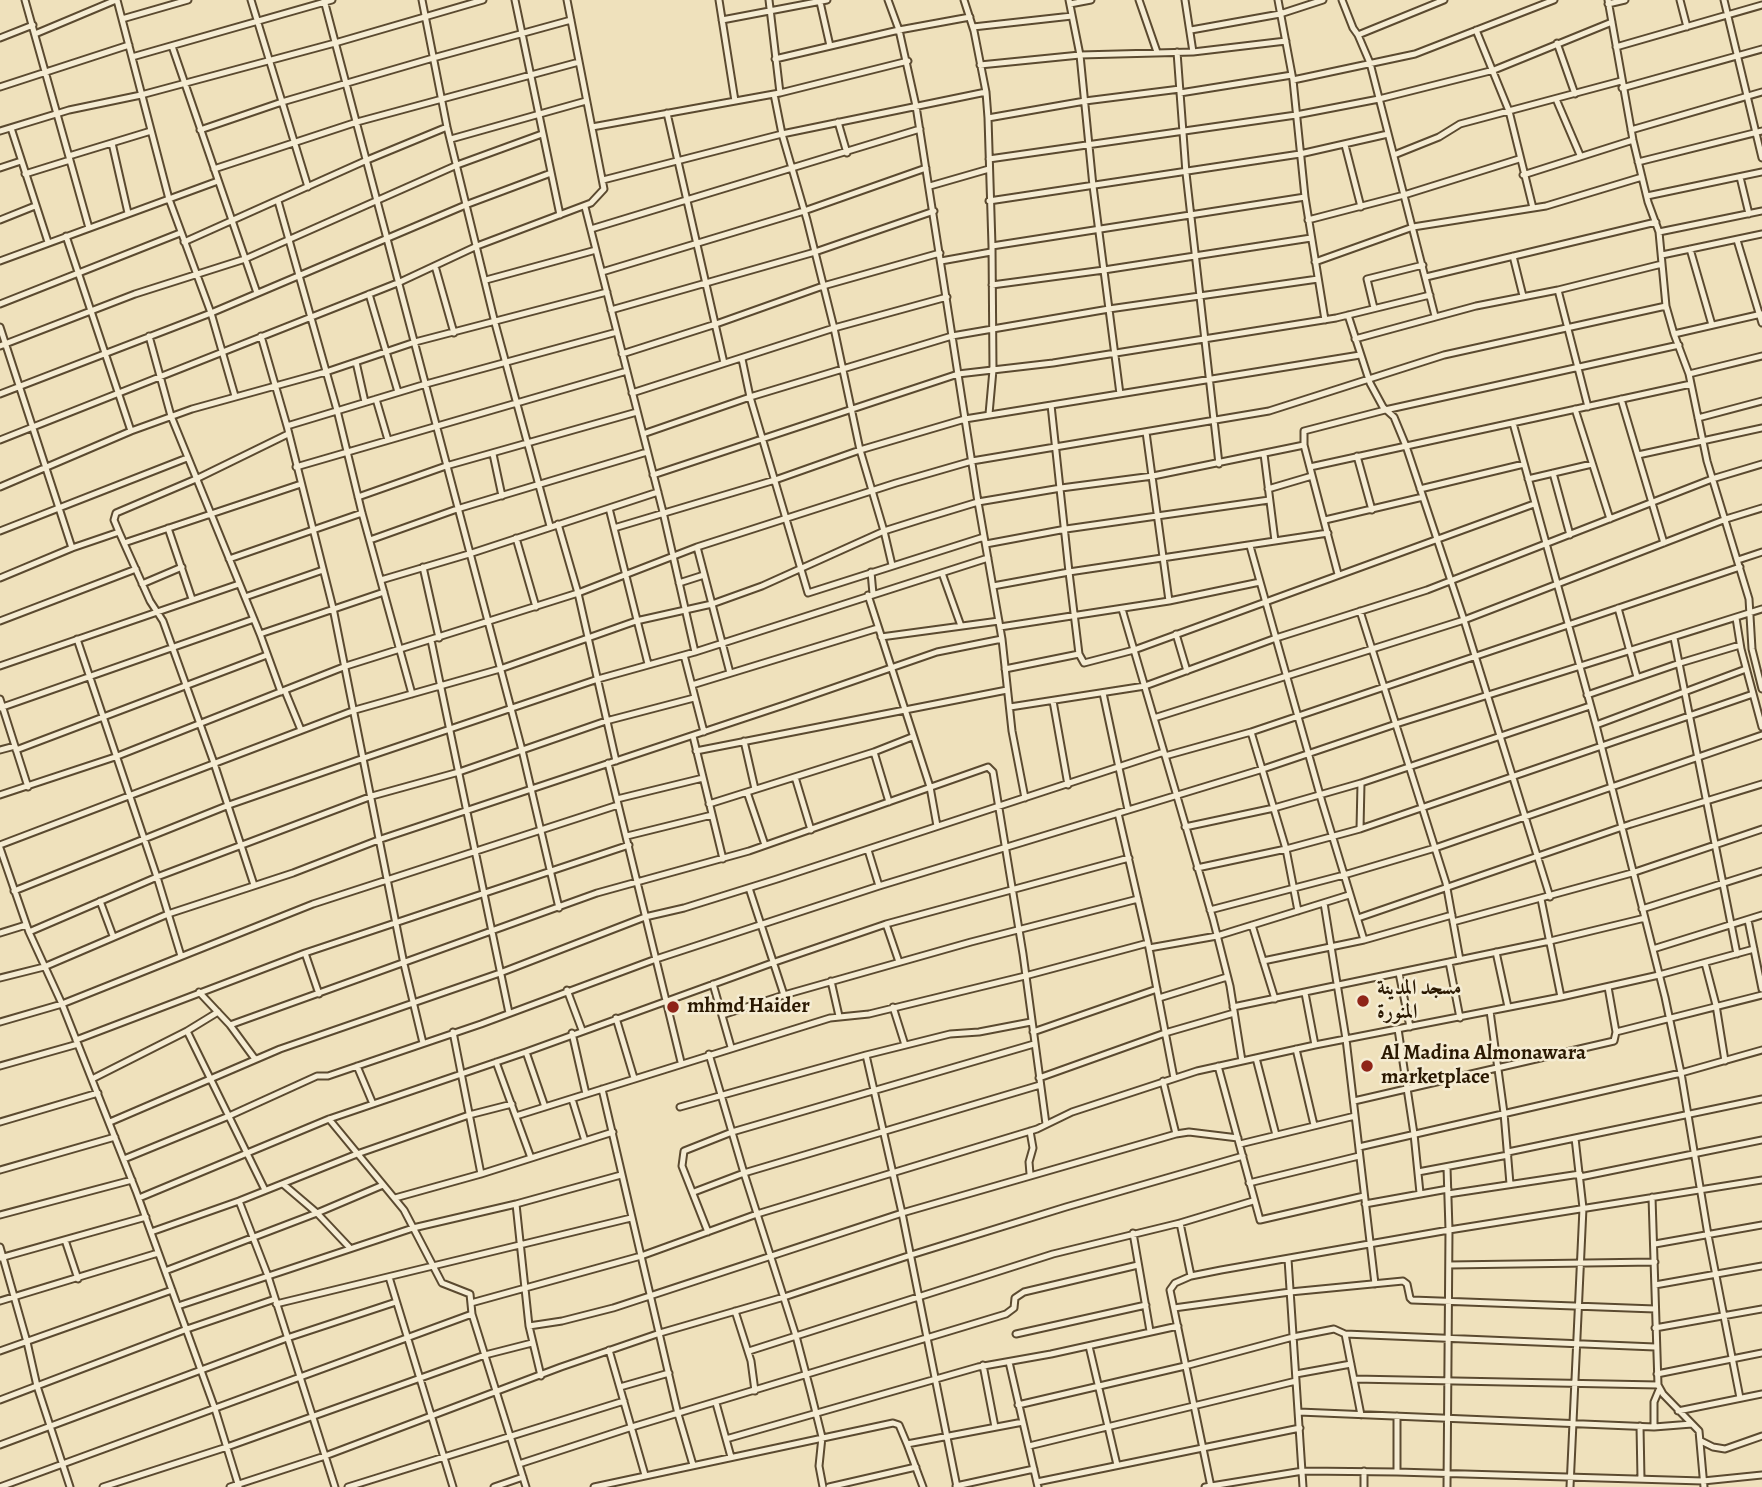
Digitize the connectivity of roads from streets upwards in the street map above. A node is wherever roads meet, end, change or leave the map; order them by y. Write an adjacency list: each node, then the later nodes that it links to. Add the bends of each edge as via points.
1 (25, 0): 42 (street)
2 (117, 0): 37 (street); 49 (street)
3 (188, 0): 37 (street)
4 (251, 0): 40 (street)
5 (422, 0): 35 (street)
6 (483, 0): 35 (street)
7 (515, 0): 48 (street)
8 (568, 0): 38 (street)
9 (719, 0): 39 (street)
10 (769, 0): 31 (street)
11 (827, 0): 27 (street)
12 (888, 0): 45 (street)
13 (964, 0): 36 (street)
14 (1091, 0): 28 (street)
15 (1139, 0): 60 (street)
16 (1185, 0): 46 (street)
17 (1278, 0): 32 (street)
18 (1323, 0): 32 (street)
19 (1342, 0): 50 (street)
20 (1444, 0): 26 (street)
21 (1554, 0): 47 (street)
22 (1625, 0): 29 (street)
23 (1680, 0): 44 (street)
24 (1724, 0): 33 (street)
25 (327, 1): 40 (street); 53 (street)
26 (1436, 1): 50 (street)
27 (820, 2): 31 (street); 57 (street)
28 (1070, 2): 34 (street)
29 (1608, 2): 41 (street)
30 (1762, 5): 33 (street)
31 (770, 10): 39 (street); 67 (street)
32 (1280, 14): 46 (street); 52 (street)
33 (1728, 15): 44 (street); 64 (street)
34 (1072, 16): 43 (street); 63 (street)
35 (425, 17): 53 (street); 66 (street)
36 (970, 17): 43 (street); 45 (street)
37 (122, 19): 55 (street)
38 (571, 20): 48 (street); 70 (street)
39 (722, 20): 92 (street)
40 (258, 22): 56 (street); 68 (street)
41 (1612, 22): 54 (street); 58 (street)
42 (33, 25): 49 (street); 51 (street)
43 (973, 27): 72 (street)
44 (1687, 27): 58 (street)
45 (899, 30): 57 (street); 69 (street)
46 (1191, 30): 62 (street)
47 (1476, 30): 71 (street, via 1415,54); 74 (street)
48 (521, 33): 66 (street); 75 (street)
49 (35, 34): 73 (street)
50 (1358, 35): 71 (street)
51 (0, 38)
52 (1286, 41): 62 (street); 76 (street)
53 (335, 43): 68 (street); 77 (street)
54 (1557, 43): 74 (street); 85 (street)
55 (129, 45): 65 (street); 73 (street)
56 (172, 46): 65 (street); 78 (street)
57 (830, 46): 67 (street)
58 (1616, 47): 79 (street)
59 (1762, 49): 64 (street)
60 (1157, 52): 61 (street); 63 (street)
61 (1177, 52): 62 (street); 81 (street)
62 (1193, 52)
63 (1080, 55): 72 (street); 94 (street)
64 (1739, 55): 79 (street); 87 (street)
65 (132, 57): 86 (street)
66 (433, 58): 77 (street); 88 (street)
67 (775, 59): 84 (street)
68 (269, 60): 78 (street); 93 (street)
69 (908, 61): 84 (street); 95 (street)
70 (579, 62): 75 (street); 91 (street)
71 (1370, 63): 76 (street); 89 (street)
72 (980, 65): 82 (street)
73 (45, 71): 80 (street); 97 (street)
74 (1494, 71): 89 (street); 96 (street)
75 (529, 73): 88 (street); 100 (street)
76 (1293, 77): 81 (street); 99 (street)
77 (346, 83): 93 (street); 102 (street)
78 (184, 84): 86 (street); 107 (street)
79 (1622, 84): 85 (street); 109 (street)
80 (0, 87)
81 (1180, 91): 94 (street); 112 (street)
82 (986, 92): 95 (street); 101 (street)
83 (1762, 92): 87 (street)
84 (777, 93): 92 (street); 115 (street)
85 (1575, 94): 90 (street)
86 (141, 95): 97 (street); 111 (street)
87 (1748, 96): 109 (street); 113 (street)
88 (441, 98): 102 (street); 104 (street)
89 (1379, 99): 99 (street); 116 (street)
90 (1556, 99): 96 (street); 126 (street)
91 (586, 101): 100 (street); 105 (street)
92 (735, 101): 98 (street)
93 (282, 102): 107 (street); 119 (street)
94 (1086, 102): 101 (street); 121 (street)
95 (916, 106): 103 (street); 108 (street)
96 (1509, 111): 125 (street, via 1460,124); 131 (street)
97 (56, 113): 106 (street); 127 (street)
98 (667, 113): 105 (street); 129 (street)
99 (1296, 114): 112 (street); 124 (street)
100 (538, 115): 114 (street); 117 (street)
101 (988, 118): 130 (street)
102 (357, 122): 119 (street); 132 (street)
103 (838, 122): 115 (street); 123 (street)
104 (447, 127): 117 (street); 132 (street)
105 (592, 127): 148 (street)
106 (11, 128): 110 (street); 133 (street)
107 (200, 130): 138 (street)
108 (920, 130): 123 (street); 137 (street)
109 (1631, 130): 118 (street)
110 (0, 131)
111 (151, 131): 120 (street); 156 (street)
112 (1183, 131): 121 (street); 143 (street)
113 (1759, 132): 128 (street); 134 (street)
114 (542, 134): 135 (street); 142 (street)
115 (782, 134): 129 (street); 140 (street)
116 (1388, 134): 122 (street); 125 (street)
117 (450, 139): 135 (street)
118 (1633, 140): 126 (street); 134 (street)
119 (294, 143): 138 (street); 151 (street)
120 (112, 144): 127 (street); 169 (street)
121 (1089, 145): 130 (street); 152 (street)
122 (1345, 145): 124 (street); 164 (street)
123 (846, 153): 140 (street)
124 (1300, 154): 143 (street); 155 (street)
125 (1394, 155): 153 (street)
126 (1580, 155): 145 (street)
127 (69, 158): 144 (street); 178 (street)
128 (1762, 158)
129 (677, 159): 148 (street); 160 (street)
130 (989, 159): 139 (street)
131 (1519, 159): 145 (street); 153 (street)
132 (367, 160): 151 (street); 159 (street)
133 (22, 161): 136 (street); 144 (street)
134 (1638, 162): 146 (street)
135 (457, 165): 159 (street); 161 (street)
136 (0, 167)
137 (926, 168): 150 (street); 166 (street)
138 (214, 169): 149 (street)
139 (989, 169): 150 (street); 158 (street)
140 (793, 170): 160 (street); 166 (street)
141 (1762, 172): 147 (street)
142 (551, 173): 161 (street); 172 (street)
143 (1186, 173): 152 (street); 170 (street)
144 (25, 174): 162 (street)
145 (1523, 175): 165 (street)
146 (1642, 177): 154 (street); 165 (street)
147 (1740, 177): 154 (street); 171 (street)
148 (603, 180): 163 (street, via 602,193)
149 (218, 181): 156 (street); 175 (street)
150 (930, 186): 167 (street)
151 (308, 187): 157 (street)
152 (1093, 187): 158 (street); 180 (street)
153 (1404, 195): 164 (street); 177 (street)
154 (1647, 196): 176 (street)
155 (1305, 197): 170 (street); 174 (street)
156 (169, 199): 169 (street); 182 (street)
157 (278, 201): 175 (street); 186 (street)
158 (989, 201): 193 (street)
159 (378, 202): 186 (street); 187 (street)
160 (687, 202): 179 (street); 191 (street)
161 (468, 204): 187 (street); 192 (street)
162 (36, 206): 173 (street); 189 (street)
163 (585, 207): 172 (street); 179 (street)
164 (1361, 207): 174 (street)
165 (1533, 208): 177 (street)
166 (804, 211): 191 (street); 196 (street)
167 (934, 211): 196 (street); 197 (street)
168 (1762, 211): 171 (street)
169 (128, 213): 178 (street)
170 (1191, 214): 180 (street); 199 (street)
171 (1749, 214): 181 (street)
172 (560, 215): 192 (street)
173 (0, 220)
174 (1308, 220): 185 (street)
175 (232, 222): 190 (street); 201 (street)
176 (1656, 222): 181 (street); 200 (street)
177 (1413, 227): 204 (street); 206 (street)
178 (89, 228): 184 (street)
179 (591, 229): 195 (street)
180 (1098, 229): 193 (street); 208 (street)
181 (1659, 232): 198 (street)
182 (180, 233): 190 (street); 210 (street)
183 (1762, 234): 188 (street)
184 (66, 236): 189 (street); 210 (street)
185 (1311, 238): 199 (street); 204 (street)
186 (291, 239): 201 (street); 212 (street)
187 (388, 239): 212 (street); 216 (street)
188 (1737, 240): 194 (street); 235 (street)
189 (48, 242): 202 (street)
190 (184, 242): 211 (street)
191 (697, 242): 209 (street); 217 (street)
192 (477, 246): 207 (street); 215 (street)
193 (992, 249): 203 (street); 218 (street)
194 (1690, 249): 198 (street); 243 (street)
195 (596, 250): 209 (street); 215 (street)
196 (815, 252): 217 (street); 219 (street)
197 (940, 253): 203 (street); 219 (street)
198 (1662, 255): 205 (street)
199 (1195, 256): 208 (street); 225 (street)
200 (1513, 256): 213 (street); 226 (street)
201 (245, 259): 211 (street); 222 (street)
202 (0, 261)
203 (941, 261): 227 (street)
204 (1315, 262): 214 (street)
205 (1662, 264): 220 (street); 229 (street)
206 (1423, 265): 213 (street); 230 (street, via 1367,279)
207 (435, 266): 216 (street); 249 (street)
208 (1104, 270): 218 (street); 231 (street)
209 (601, 272): 221 (street)
210 (79, 273): 228 (street); 232 (street)
211 (197, 275): 232 (street); 234 (street)
212 (300, 276): 222 (street); 236 (street)
213 (1426, 277): 224 (street)
214 (1318, 279): 225 (street); 239 (street)
215 (486, 281): 240 (street)
216 (400, 282): 223 (street); 256 (street)
217 (706, 284): 233 (street); 242 (street)
218 (992, 285): 247 (street)
219 (823, 286): 242 (street); 245 (street)
220 (1558, 290): 226 (street); 246 (street)
221 (607, 292): 233 (street); 240 (street)
222 (257, 293): 234 (street)
223 (369, 293): 236 (street); 261 (street)
224 (1430, 295): 230 (street); 238 (street)
225 (1200, 296): 231 (street); 254 (street)
226 (1523, 296): 238 (street)
227 (947, 297): 245 (street); 253 (street)
228 (0, 304)
229 (1666, 306): 246 (street); 250 (street)
230 (1374, 308): 237 (street)
231 (1109, 309): 247 (street); 263 (street)
232 (92, 310): 257 (street); 260 (street)
233 (611, 310): 248 (street)
234 (211, 313): 251 (street); 259 (street)
235 (1761, 314): 241 (street); 243 (street)
236 (311, 316): 252 (street); 274 (street)
237 (1348, 316): 239 (street); 255 (street)
238 (1435, 316): 255 (street)
239 (1325, 320): 254 (street)
240 (495, 323): 249 (street); 268 (street)
241 (1762, 323)
242 (716, 324): 262 (street); 269 (street)
243 (1712, 325): 250 (street)
244 (0, 327): 257 (street)
245 (834, 328): 266 (street); 271 (street)
246 (1568, 328): 270 (street); 278 (street, via 1444,355)
247 (992, 329): 253 (street); 272 (street)
248 (617, 332): 262 (street); 268 (street)
249 (454, 333): 256 (street)
250 (1674, 334): 258 (street)
251 (149, 336): 260 (street); 277 (street)
252 (261, 336): 259 (street); 280 (street)
253 (952, 336): 271 (street); 275 (street)
254 (1205, 338): 263 (street); 279 (street)
255 (1355, 338): 264 (street)
256 (415, 342): 261 (street); 281 (street)
257 (3, 345): 283 (street)
258 (1679, 345): 270 (street); 276 (street)
259 (223, 350): 277 (street); 289 (street)
260 (105, 352): 283 (street); 287 (street)
261 (386, 352): 267 (street); 284 (street)
262 (622, 354): 273 (street)
263 (1115, 354): 272 (street); 288 (street)
264 (1360, 355): 278 (street); 279 (street)
265 (1762, 356): 276 (street)
266 (742, 359): 269 (street); 290 (street)
267 (356, 362): 274 (street); 294 (street)
268 (506, 362): 281 (street); 295 (street)
269 (724, 363): 285 (street)
270 (1579, 367): 297 (street); 300 (street)
271 (843, 369): 290 (street); 298 (street)
272 (993, 370): 275 (street); 303 (street)
273 (627, 371): 285 (street); 295 (street)
274 (326, 372): 280 (street); 299 (street)
275 (958, 374): 298 (street); 306 (street)
276 (1689, 374): 282 (street)
277 (162, 376): 287 (street); 304 (street)
278 (1367, 378): 300 (street); 307 (street, via 1269,411)
279 (1209, 381): 288 (street); 307 (street)
280 (275, 384): 289 (street); 309 (street)
281 (426, 384): 284 (street); 310 (street)
282 (1690, 384): 292 (street); 305 (street)
283 (19, 386): 286 (street); 311 (street)
284 (398, 392): 291 (street)
285 (632, 393): 302 (street)
286 (0, 394)
287 (118, 394): 311 (street); 313 (street)
288 (1120, 394): 296 (street)
289 (235, 396): 304 (street)
290 (750, 397): 316 (street); 317 (street)
291 (376, 399): 294 (street); 319 (street)
292 (1621, 399): 297 (street); 330 (street)
293 (1762, 401): 305 (street)
294 (365, 402): 299 (street)
295 (517, 405): 310 (street); 321 (street)
296 (1051, 405): 303 (street); 324 (street)
297 (1588, 407): 301 (street)
298 (851, 408): 317 (street); 325 (street)
299 (337, 410): 309 (street); 326 (street)
300 (1385, 410): 322 (street, via 1308,429 1303,432); 323 (street, via 1394,417)
301 (1576, 410): 308 (street); 336 (street)
302 (637, 412): 316 (street); 321 (street)
303 (989, 414): 306 (street)
304 (171, 416): 313 (street); 332 (street)
305 (1698, 418): 320 (street)
306 (965, 419): 325 (street); 333 (street)
307 (1214, 421): 314 (street); 334 (street)
308 (1513, 423): 323 (street); 335 (street)
309 (287, 426): 315 (street)
310 (437, 427): 319 (street); 339 (street)
311 (33, 428): 318 (street); 341 (street)
312 (1762, 428): 320 (street)
313 (131, 431): 341 (street)
314 (1146, 432): 324 (street); 344 (street)
315 (288, 434): 338 (street); 346 (street)
316 (643, 434): 327 (street)
317 (763, 439): 343 (street); 349 (street)
318 (0, 440)
319 (388, 440): 326 (street)
320 (1703, 441): 330 (street); 348 (street)
321 (527, 444): 328 (street); 351 (street)
322 (1304, 445): 329 (street); 340 (street)
323 (1406, 446): 331 (street); 355 (street)
324 (1056, 447): 333 (street); 353 (street)
325 (860, 450): 349 (street); 356 (street)
326 (348, 451): 338 (street); 359 (street)
327 (647, 452): 343 (street); 351 (street)
328 (493, 454): 339 (street); 358 (street)
329 (1264, 454): 334 (street); 354 (street)
330 (1638, 455): 363 (street)
331 (1357, 456): 340 (street); 369 (street)
332 (187, 458): 346 (street); 365 (street)
333 (972, 461): 356 (street); 362 (street)
334 (1219, 464): 344 (street)
335 (1524, 464): 347 (street); 355 (street)
336 (1592, 464): 342 (street); 375 (street)
337 (1762, 464): 348 (street)
338 (296, 467): 350 (street)
339 (446, 467): 359 (street); 368 (street)
340 (1310, 467): 345 (street)
341 (46, 468): 352 (street); 365 (street)
342 (1553, 473): 347 (street); 388 (street)
343 (653, 475): 357 (street)
344 (1153, 476): 353 (street); 373 (street)
345 (1312, 477): 354 (street); 377 (street)
346 (196, 479): 371 (street); 386 (street, via 116,513)
347 (1528, 479): 364 (street)
348 (1712, 479): 363 (street); 376 (street)
349 (775, 480): 370 (street); 374 (street)
350 (301, 484): 371 (street); 383 (street)
351 (538, 485): 358 (street); 379 (street)
352 (0, 487)
353 (1061, 488): 362 (street); 382 (street)
354 (1268, 489): 361 (street)
355 (1420, 489): 360 (street)
356 (872, 491): 374 (street); 385 (street)
357 (658, 492): 366 (street); 370 (street)
358 (502, 496): 368 (street)
359 (358, 497): 372 (street)
360 (1423, 497): 369 (street); 391 (street)
361 (1269, 500): 373 (street); 393 (street)
362 (978, 502): 385 (street); 389 (street)
363 (1652, 503): 375 (street); 395 (street)
364 (1534, 504): 391 (street); 397 (street)
365 (59, 507): 384 (street); 400 (street)
366 (609, 508): 378 (street); 381 (street)
367 (1762, 508): 376 (street)
368 (457, 509): 392 (street); 402 (street)
369 (1372, 510): 377 (street)
370 (663, 512): 381 (street); 403 (street)
371 (210, 513): 380 (street); 405 (street)
372 (362, 513): 383 (street); 392 (street)
373 (1158, 516): 382 (street); 406 (street)
374 (787, 518): 399 (street); 409 (street)
375 (1610, 519): 388 (street)
376 (1726, 519): 395 (street); 407 (street)
377 (1325, 520): 387 (street)
378 (558, 524): 379 (street); 430 (street)
379 (550, 526): 390 (street)
380 (168, 528): 394 (street); 410 (street)
381 (614, 528): 417 (street)
382 (1066, 529): 396 (street); 415 (street)
383 (313, 530): 405 (street); 413 (street)
384 (0, 531)
385 (884, 531): 408 (street); 409 (street)
386 (119, 532): 394 (street); 400 (street)
387 (1328, 533): 393 (street); 418 (street)
388 (1570, 535): 397 (street)
389 (984, 537): 396 (street); 408 (street)
390 (516, 538): 402 (street); 437 (street)
391 (1437, 539): 418 (street); 422 (street)
392 (370, 540): 421 (street)
393 (1275, 541): 398 (street)
394 (124, 543): 412 (street)
395 (1664, 543): 425 (street)
396 (986, 544): 404 (street)
397 (1546, 545): 422 (street); 425 (street)
398 (1250, 546): 406 (street); 423 (street)
399 (697, 547): 403 (street); 419 (street)
400 (72, 548): 420 (street)
401 (1762, 552): 407 (street)
402 (469, 554): 411 (street); 450 (street)
403 (672, 556): 417 (street); 424 (street)
404 (988, 558): 416 (street); 428 (street)
405 (229, 559): 427 (street)
406 (1164, 559): 415 (street); 434 (street)
407 (1739, 563): 439 (street); 445 (street)
408 (892, 565): 414 (street)
409 (801, 566): 414 (street, via 808,593); 436 (street)
410 (181, 567): 426 (street); 433 (street)
411 (423, 567): 421 (street); 460 (street)
412 (136, 569): 426 (street); 449 (street)
413 (323, 570): 432 (street); 438 (street)
414 (871, 572): 431 (street)
415 (1069, 572): 428 (street); 446 (street)
416 (942, 573): 431 (street); 454 (street)
417 (625, 574): 430 (street); 451 (street)
418 (1338, 574): 435 (street)
419 (704, 575): 424 (street); 436 (street)
420 (0, 578)
421 (381, 580): 429 (street)
422 (1451, 581): 444 (street); 452 (street)
423 (1260, 582): 434 (street); 435 (street)
424 (679, 583): 443 (street)
425 (1557, 583): 452 (street); 455 (street)
426 (142, 584): 442 (street)
427 (239, 584): 432 (street); 433 (street)
428 (993, 586): 453 (street)
429 (384, 592): 438 (street); 470 (street)
430 (578, 593): 437 (street); 461 (street)
431 (870, 595): 456 (street); 467 (street)
432 (245, 597): 448 (street)
433 (192, 599): 442 (street)
434 (1169, 601): 440 (street)
435 (1265, 601): 458 (street); 462 (street)
436 (712, 604): 443 (street); 467 (street)
437 (536, 607): 450 (street)
438 (333, 608): 457 (street); 484 (street)
439 (1618, 608): 455 (street); 473 (street)
440 (1122, 609): 446 (street); 471 (street)
441 (1762, 609): 445 (street)
442 (158, 611): 464 (street); 469 (street)
443 (685, 611): 451 (street); 474 (street)
444 (1360, 611): 462 (street); 472 (street)
445 (1750, 613): 447 (street); 481 (street)
446 (1075, 616): 453 (street); 475 (street)
447 (1736, 618): 463 (street); 468 (street)
448 (254, 619): 457 (street); 469 (street)
449 (0, 621)
450 (487, 621): 460 (street); 487 (street)
451 (636, 621): 461 (street); 482 (street)
452 (1464, 621): 472 (street); 478 (street)
453 (1000, 624): 454 (street); 465 (street)
454 (961, 626): 459 (street)
455 (1569, 626): 478 (street); 485 (street)
456 (878, 628): 459 (street); 491 (street)
457 (260, 634): 476 (street)
458 (1176, 634): 471 (street); 490 (street)
459 (881, 637): 486 (street)
460 (439, 638): 466 (street)
461 (588, 638): 487 (street); 495 (street)
462 (1276, 638): 490 (street); 493 (street)
463 (1674, 638): 473 (street); 480 (street)
464 (77, 639): 483 (street); 492 (street)
465 (1002, 639): 486 (street, via 942,650); 488 (street)
466 (431, 640): 470 (street); 497 (street)
467 (722, 643): 474 (street); 491 (street)
468 (1740, 646): 480 (street); 489 (street)
469 (173, 648): 492 (street); 496 (street)
470 (399, 649): 484 (street); 506 (street)
471 (1134, 650): 475 (street, via 1084,663); 500 (street)
472 (1373, 650): 493 (street); 499 (street)
473 (1630, 651): 485 (street); 494 (street)
474 (695, 652): 477 (street)
475 (1079, 654): 488 (street)
476 (267, 655): 496 (street); 503 (street)
477 (684, 655): 482 (street); 498 (street)
478 (1474, 655): 499 (street); 508 (street)
479 (1762, 661): 481 (street)
480 (1680, 663): 494 (street); 504 (street)
481 (1755, 663): 501 (street)
482 (648, 664): 495 (street)
483 (0, 666)
484 (346, 666): 503 (street); 517 (street)
485 (1580, 667): 508 (street); 509 (street)
486 (891, 668): 518 (street); 531 (street)
487 (500, 669): 497 (street); 516 (street)
488 (1004, 669): 502 (street)
489 (1746, 669): 504 (street); 507 (street)
490 (1187, 671): 500 (street)
491 (730, 673): 498 (street)
492 (88, 676): 515 (street); 521 (street)
493 (1287, 677): 519 (street); 522 (street)
494 (1637, 677): 509 (street)
495 (598, 679): 516 (street); 524 (street)
496 (186, 684): 521 (street); 525 (street)
497 (442, 685): 506 (street); 530 (street)
498 (692, 685): 510 (street)
499 (1383, 685): 519 (street); 526 (street)
500 (1145, 686): 505 (street); 522 (street)
501 (1762, 689)
502 (1007, 690): 514 (street); 518 (street)
503 (283, 692): 525 (street); 529 (street)
504 (1685, 692): 520 (street); 527 (street)
505 (1103, 693): 512 (street); 553 (street)
506 (412, 694): 517 (street)
507 (1753, 694): 520 (street); 523 (street)
508 (1487, 695): 526 (street); 535 (street)
509 (1587, 695): 513 (street)
510 (694, 698): 524 (street); 531 (street)
511 (0, 699): 515 (street)
512 (1053, 702): 514 (street); 561 (street)
513 (1590, 706): 527 (street); 535 (street)
514 (1010, 707): 573 (street)
515 (1, 708): 539 (street)
516 (512, 709): 530 (street); 541 (street)
517 (355, 710): 529 (street); 547 (street)
518 (903, 710): 536 (street); 537 (street)
519 (1298, 715): 532 (street); 544 (street)
520 (1690, 716): 538 (street); 548 (street)
521 (103, 717): 539 (street); 546 (street)
522 (1154, 718): 545 (street)
523 (1761, 719): 528 (street)
524 (606, 722): 541 (street); 549 (street)
525 (200, 723): 546 (street); 550 (street)
526 (1396, 724): 544 (street); 552 (street)
527 (1596, 725): 538 (street)
528 (1762, 727)
529 (301, 730): 550 (street)
530 (450, 730): 547 (street); 555 (street)
531 (704, 732): 534 (street)
532 (1251, 732): 545 (street); 554 (street)
533 (1762, 735): 548 (street)
534 (693, 736): 542 (street); 549 (street)
535 (1500, 736): 552 (street); 556 (street)
536 (912, 737): 543 (street); 563 (street)
537 (744, 741): 542 (street); 566 (street)
538 (1601, 746): 556 (street); 564 (street)
539 (15, 748): 540 (street); 562 (street)
540 (0, 750)
541 (522, 750): 555 (street); 565 (street)
542 (696, 751): 558 (street)
543 (874, 752): 557 (street); 576 (street)
544 (1309, 753): 554 (street); 570 (street)
545 (1164, 754): 553 (street); 569 (street)
546 (115, 757): 562 (street); 572 (street)
547 (364, 758): 571 (street); 578 (street)
548 (1699, 758): 564 (street); 574 (street)
549 (616, 761): 551 (street)
550 (214, 763): 572 (street); 578 (street)
551 (608, 763): 565 (street); 575 (street)
552 (1409, 767): 559 (street); 581 (street)
553 (1118, 769): 561 (street); 582 (street)
554 (1263, 769): 569 (street); 580 (street)
555 (459, 772): 571 (street); 583 (street)
556 (1513, 776): 581 (street); 586 (street)
557 (795, 777): 566 (street); 592 (street)
558 (703, 778): 575 (street); 577 (street)
559 (1361, 783): 570 (street); 590 (street)
560 (1762, 784): 574 (street)
561 (1068, 785): 573 (street)
562 (28, 787): 568 (street)
563 (930, 787): 576 (street); 579 (street, via 991,768); 587 (street)
564 (1612, 788): 586 (street); 589 (street)
565 (532, 789): 583 (street); 593 (street)
566 (755, 789): 567 (street)
567 (747, 792): 577 (street); 601 (street)
568 (0, 795)
569 (1175, 795): 582 (street); 588 (street)
570 (1321, 795): 580 (street); 595 (street)
571 (372, 796): 597 (street); 598 (street)
572 (128, 797): 596 (street); 602 (street)
573 (1025, 799): 579 (street)
574 (1707, 801): 589 (street); 599 (street)
575 (617, 802): 593 (street); 594 (street)
576 (889, 802): 592 (street)
577 (709, 804): 585 (street)
578 (229, 806): 596 (street); 598 (street)
579 (998, 807): 587 (street); 603 (street)
580 (1274, 808): 588 (street); 605 (street)
581 (1422, 808): 590 (street); 604 (street)
582 (1128, 810): 584 (street)
583 (467, 812): 597 (street); 607 (street)
584 (1118, 813): 603 (street); 609 (street)
585 (712, 815): 594 (street); 610 (street)
586 (1527, 817): 604 (street); 608 (street)
587 (937, 826): 606 (street)
588 (1185, 827): 611 (street)
589 (1622, 827): 608 (street); 614 (street)
590 (1360, 829): 595 (street)
591 (1762, 829): 599 (street)
592 (811, 830): 601 (street)
593 (542, 831): 607 (street); 612 (street)
594 (627, 836): 600 (street)
595 (1333, 837): 605 (street); 615 (street)
596 (144, 839): 616 (street); 628 (street)
597 (381, 839): 619 (street); 622 (street)
598 (242, 844): 616 (street); 622 (street)
599 (1716, 844): 614 (street); 621 (street)
600 (629, 845): 612 (street); 620 (street)
601 (765, 845): 610 (street)
602 (0, 846): 617 (street)
603 (1004, 846): 623 (street); 627 (street)
604 (1435, 848): 615 (street); 624 (street)
605 (1286, 849): 611 (street); 626 (street)
606 (868, 850): 623 (street); 625 (street)
607 (474, 853): 619 (street); 629 (street)
608 (1538, 856): 624 (street); 631 (street)
609 (1129, 858): 627 (street); 632 (street)
610 (723, 859): 620 (street)
611 (1197, 867): 638 (street)
612 (551, 871): 629 (street); 636 (street)
613 (1762, 871): 621 (street)
614 (1632, 873): 631 (street); 637 (street)
615 (1344, 875): 626 (street); 630 (street)
616 (157, 877): 634 (street); 640 (street)
617 (9, 878): 618 (street); 628 (street)
618 (0, 880)
619 (390, 881): 647 (street); 667 (street, via 287,914)
620 (638, 881): 636 (street); 642 (street)
621 (1724, 883): 637 (street); 651 (street)
622 (254, 885): 640 (street)
623 (879, 886): 648 (street)
624 (1447, 887): 643 (street); 644 (street)
625 (749, 888): 642 (street); 648 (street)
626 (1293, 888): 638 (street); 639 (street)
627 (1012, 890): 649 (street); 653 (street)
628 (14, 891): 652 (street)
629 (483, 893): 647 (street); 655 (street)
630 (1349, 895): 635 (street); 643 (street)
631 (1550, 897): 633 (street)
632 (1138, 899): 653 (street); 660 (street)
633 (1541, 899): 644 (street); 659 (street)
634 (100, 901): 652 (street); 656 (street)
635 (1324, 903): 639 (street); 661 (street)
636 (559, 908): 655 (street)
637 (1642, 909): 645 (street)
638 (1210, 910): 657 (street)
639 (1298, 911): 650 (street)
640 (168, 914): 656 (street); 667 (street)
641 (1762, 915): 646 (street)
642 (645, 917): 668 (street); 678 (street)
643 (1358, 918): 658 (street)
644 (1453, 918): 658 (street); 669 (street)
645 (1645, 918): 659 (street); 662 (street)
646 (1748, 920): 651 (street); 663 (street)
647 (397, 922): 665 (street); 675 (street)
648 (761, 924): 668 (street); 673 (street)
649 (886, 924): 671 (street); 673 (street)
650 (1252, 925): 657 (street); 670 (street)
651 (1732, 925): 662 (street); 666 (street)
652 (28, 929): 654 (street); 677 (street)
653 (1018, 931): 671 (street); 681 (street)
654 (0, 933)
655 (491, 933): 675 (street); 678 (street)
656 (113, 936): 677 (street)
657 (1217, 936): 660 (street); 682 (street)
658 (1364, 940): 661 (street)
659 (1550, 941): 664 (street); 696 (street)
660 (1149, 945): 681 (street); 688 (street)
661 (1332, 946): 670 (street); 686 (street)
662 (1653, 949): 680 (street)
663 (1754, 949): 666 (street); 676 (street)
664 (1496, 952): 669 (street); 704 (street)
665 (305, 953): 691 (street); 693 (street)
666 (1737, 954): 674 (street)
667 (181, 956): 701 (street)
668 (656, 959): 690 (street); 699 (street)
669 (1460, 960): 672 (street)
670 (1263, 961): 698 (street)
671 (898, 962): 684 (street)
672 (1449, 962): 679 (street); 712 (street)
673 (772, 963): 685 (street); 694 (street)
674 (1705, 963): 680 (street); 702 (street)
675 (404, 964): 693 (street); 700 (street)
676 (1760, 965): 689 (street)
677 (44, 967): 683 (street); 701 (street)
678 (500, 973): 700 (street); 708 (street)
679 (1399, 973): 686 (street); 717 (street)
680 (1659, 975): 687 (street); 713 (street)
681 (1026, 976): 703 (street); 715 (street)
682 (1227, 977): 697 (street); 705 (street)
683 (0, 978)
684 (831, 981): 694 (street); 710 (street)
685 (713, 984): 699 (street); 709 (street)
686 (1338, 986): 692 (street); 726 (street)
687 (1608, 987): 696 (street); 723 (street)
688 (1157, 989): 697 (street); 722 (street)
689 (1762, 989)
690 (567, 990): 708 (street); 719 (street)
691 (200, 992): 707 (street); 727 (street)
692 (1305, 993): 698 (street); 731 (street)
693 (318, 994): 716 (street)
694 (784, 995): 709 (street)
695 (1762, 995): 702 (street)
696 (1561, 997): 704 (street)
697 (1159, 998): 724 (street)
698 (1275, 999): 705 (street)
699 (667, 1001): 711 (street); 743 (street)
700 (413, 1003): 728 (street); 739 (street)
701 (62, 1004): 714 (street); 727 (street)
702 (1716, 1005): 713 (street); 741 (street)
703 (893, 1007): 710 (street); 730 (street)
704 (1508, 1007): 706 (street)
705 (1234, 1010): 724 (street); 740 (street)
706 (1490, 1011): 712 (street); 747 (street)
707 (218, 1012): 716 (street); 720 (street)
708 (509, 1013): 721 (street)
709 (722, 1015): 732 (street)
710 (839, 1016): 732 (street)
711 (617, 1017): 719 (street); 750 (street)
712 (1460, 1018): 717 (street)
713 (1670, 1018): 723 (street); 749 (street)
714 (0, 1021)
715 (1031, 1022): 722 (street); 730 (street)
716 (230, 1025): 739 (street)
717 (1410, 1027): 718 (street)
718 (1398, 1029): 726 (street); 757 (street)
719 (582, 1030): 725 (street)
720 (187, 1031): 753 (street); 754 (street)
721 (453, 1032): 728 (street); 748 (street)
722 (1033, 1032): 729 (street)
723 (1616, 1032): 747 (street, via 1611,1042)
724 (1165, 1033): 751 (street); 752 (street)
725 (572, 1034): 735 (street); 761 (street)
726 (1346, 1039): 731 (street); 765 (street)
727 (77, 1042): 744 (street); 753 (street)
728 (424, 1043): 745 (street)
729 (1034, 1044): 751 (street); 759 (street)
730 (905, 1045): 737 (street)
731 (1315, 1045): 733 (street)
732 (731, 1047): 736 (street)
733 (1296, 1049): 738 (street); 780 (street)
734 (1762, 1050): 741 (street)
735 (526, 1052): 742 (street); 768 (street)
736 (709, 1054): 743 (street); 762 (street)
737 (866, 1055): 759 (street); 762 (street)
738 (1256, 1058): 740 (street); 787 (street)
739 (255, 1059): 754 (street)
740 (1242, 1061): 746 (street)
741 (1725, 1061): 749 (street)
742 (496, 1062): 748 (street); 767 (street)
743 (681, 1062): 750 (street)
744 (0, 1066)
745 (357, 1066): 766 (street); 774 (street, via 317,1076)
746 (1218, 1066): 752 (street); 792 (street)
747 (1498, 1069): 757 (street); 770 (street)
748 (461, 1073): 766 (street); 771 (street)
749 (1681, 1073): 770 (street); 773 (street)
750 (634, 1078): 758 (street)
751 (1039, 1078): 756 (street)
752 (1174, 1078): 755 (street)
753 (92, 1079): 760 (street)
754 (210, 1079): 774 (street); 778 (street)
755 (1163, 1081): 779 (street); 785 (street)
756 (1040, 1085): 779 (street); 784 (street)
757 (1407, 1088): 765 (street); 786 (street)
758 (602, 1089): 761 (street); 782 (street)
759 (874, 1091): 783 (street); 784 (street)
760 (98, 1093): 777 (street); 778 (street)
761 (586, 1094): 763 (street)
762 (721, 1094): 769 (street); 783 (street)
763 (572, 1098): 768 (street); 791 (street)
764 (1762, 1099): 773 (street)
765 (1353, 1101): 775 (street)
766 (373, 1104): 776 (street)
767 (512, 1104): 771 (street); 772 (street)
768 (545, 1107): 772 (street)
769 (680, 1107)
770 (1504, 1113): 786 (street); 795 (street)
771 (470, 1115): 796 (street); 806 (street)
772 (516, 1115): 800 (street)
773 (1689, 1115): 789 (street); 797 (street)
774 (229, 1116): 794 (street); 801 (street)
775 (1355, 1116): 780 (street); 793 (street)
776 (329, 1119): 794 (street); 796 (street)
777 (0, 1122)
778 (110, 1122): 788 (street)
779 (1046, 1124): 781 (street)
780 (1314, 1125): 787 (street)
781 (1030, 1131): 807 (street); 808 (street)
782 (613, 1132): 791 (street); 809 (street)
783 (732, 1132): 805 (street); 819 (street, via 684,1151 682,1166)
784 (884, 1132): 805 (street); 807 (street)
785 (1176, 1134): 792 (street); 808 (street)
786 (1414, 1134): 793 (street); 804 (street)
787 (1276, 1135): 792 (street)
788 (115, 1137): 801 (street); 803 (street)
789 (1575, 1138): 795 (street); 810 (street)
790 (1762, 1140): 797 (street)
791 (584, 1141): 800 (street)
792 (1239, 1141): 798 (street)
793 (1359, 1147): 799 (street)
794 (248, 1151): 817 (street); 823 (street)
795 (1508, 1153): 802 (street); 815 (street)
796 (357, 1154): 814 (street); 816 (street)
797 (1694, 1154): 810 (street); 818 (street)
798 (1243, 1156): 813 (street); 853 (street)
799 (1359, 1156): 813 (street); 825 (street)
800 (531, 1158): 806 (street)
801 (124, 1159): 811 (street)
802 (1447, 1167): 804 (street); 820 (street)
803 (0, 1170)
804 (1418, 1172): 821 (street)
805 (744, 1173): 819 (street); 832 (street)
806 (481, 1174): 824 (street)
807 (894, 1174): 831 (street); 832 (street)
808 (1030, 1174): 831 (street)
809 (621, 1175): 828 (street); 835 (street)
810 (1580, 1175): 815 (street); 829 (street)
811 (132, 1180): 823 (street); 833 (street)
812 (1762, 1180): 818 (street)
813 (1249, 1183): 827 (street)
814 (283, 1184): 817 (street); 830 (street)
815 (1510, 1184): 820 (street)
816 (383, 1185): 824 (street); 830 (street)
817 (265, 1190): 826 (street)
818 (1700, 1190): 822 (street); 843 (street)
819 (694, 1192): 841 (street)
820 (1448, 1192): 821 (street); 839 (street)
821 (1420, 1193): 825 (street)
822 (1652, 1197): 829 (street); 847 (street)
823 (139, 1198): 834 (street)
824 (395, 1198): 838 (street)
825 (1365, 1200): 827 (street, via 1264,1221); 846 (street)
826 (239, 1201): 840 (street); 844 (street)
827 (1253, 1201): 836 (street)
828 (516, 1204): 838 (street); 850 (street)
829 (1583, 1208): 839 (street); 858 (street)
830 (317, 1213): 844 (street); 849 (street)
831 (902, 1213): 852 (street); 853 (street)
832 (757, 1214): 841 (street); 852 (street)
833 (0, 1215)
834 (146, 1217): 840 (street); 845 (street)
835 (631, 1218): 850 (street); 854 (street)
836 (1180, 1223): 842 (street); 866 (street)
837 (1762, 1224): 843 (street)
838 (413, 1228): 849 (street); 862 (street)
839 (1450, 1230): 846 (street); 860 (street)
840 (151, 1232): 851 (street)
841 (708, 1233): 854 (street)
842 (1133, 1233): 859 (street); 875 (street)
843 (1708, 1235): 847 (street); 864 (street)
844 (254, 1237): 863 (street); 865 (street)
845 (65, 1240): 855 (street); 868 (street)
846 (1370, 1244): 856 (street); 869 (street)
847 (1655, 1244): 857 (street)
848 (0, 1247): 855 (street)
849 (349, 1247): 865 (street)
850 (520, 1247): 862 (street); 872 (street)
851 (158, 1253): 863 (street); 868 (street)
852 (771, 1255): 874 (street); 877 (street)
853 (911, 1255): 875 (street); 877 (street)
854 (641, 1256): 872 (street); 874 (street)
855 (1, 1258): 876 (street)
856 (1288, 1259): 866 (street); 873 (street)
857 (1655, 1262): 858 (street); 870 (street)
858 (1581, 1263): 860 (street); 884 (street)
859 (1138, 1265): 883 (street); 903 (street, via 1024,1292 1015,1298 1012,1311)
860 (1449, 1265): 880 (street)
861 (1762, 1266): 864 (street)
862 (432, 1267): 867 (street); 882 (street, via 442,1283 470,1294)
863 (165, 1270): 871 (street)
864 (1717, 1274): 870 (street); 891 (street)
865 (268, 1276): 879 (street); 885 (street)
866 (1191, 1276): 886 (street, via 1170,1287)
867 (389, 1277): 879 (street); 881 (street)
868 (78, 1279): 876 (street)
869 (1375, 1284): 873 (street); 880 (street, via 1403,1281 1410,1300)
870 (1655, 1285): 887 (street)
871 (172, 1290): 885 (street); 906 (street)
872 (525, 1290): 882 (street); 892 (street)
873 (1290, 1292): 886 (street); 901 (street)
874 (652, 1295): 892 (street, via 582,1317); 897 (street)
875 (919, 1296): 900 (street); 903 (street)
876 (14, 1297): 878 (street); 906 (street)
877 (784, 1297): 889 (street); 900 (street)
878 (0, 1301)
879 (275, 1301): 895 (street); 902 (street)
880 (1449, 1301): 884 (street); 905 (street)
881 (396, 1302): 902 (street); 904 (street)
882 (471, 1303): 890 (street)
883 (1146, 1305): 896 (street); 898 (street)
884 (1579, 1305): 887 (street); 908 (street)
885 (178, 1306): 895 (street)
886 (1174, 1308): 893 (street)
887 (1655, 1309): 894 (street)
888 (1762, 1309): 891 (street)
889 (736, 1311): 897 (street); 913 (street)
890 (472, 1314): 904 (street); 915 (street)
891 (1725, 1316): 894 (street); 916 (street)
892 (529, 1326): 907 (street)
893 (1178, 1326): 896 (street); 920 (street)
894 (1655, 1328): 910 (street)
895 (187, 1329): 921 (street); 934 (street)
896 (1150, 1331): 909 (street)
897 (660, 1332): 911 (street); 922 (street)
898 (1016, 1334)
899 (1345, 1334): 901 (street, via 1334,1329); 905 (street); 918 (street)
900 (796, 1336): 913 (street); 925 (street)
901 (1293, 1337): 920 (street); 923 (street)
902 (287, 1338): 921 (street); 929 (street)
903 (928, 1338): 925 (street); 928 (street)
904 (407, 1339): 927 (street); 929 (street)
905 (1448, 1339): 908 (street); 931 (street)
906 (27, 1342): 912 (street); 934 (street)
907 (532, 1343): 915 (street); 926 (street)
908 (1577, 1344): 910 (street); 933 (street)
909 (1089, 1346): 917 (street); 936 (street)
910 (1656, 1346): 924 (street)
911 (609, 1350): 926 (street); 935 (street)
912 (0, 1351)
913 (748, 1352): 938 (street)
914 (1762, 1353): 916 (street)
915 (485, 1355): 927 (street); 939 (street)
916 (1732, 1359): 924 (street); 941 (street)
917 (1009, 1362): 919 (street); 945 (street)
918 (1351, 1364): 923 (street); 930 (street)
919 (983, 1365): 928 (street); 964 (street)
920 (1185, 1366): 936 (street); 946 (street)
921 (201, 1370): 947 (street); 960 (street)
922 (669, 1373): 935 (street); 950 (street)
923 (1296, 1374): 932 (street)
924 (1657, 1374): 937 (street)
925 (806, 1375): 938 (street); 951 (street)
926 (541, 1376): 939 (street)
927 (419, 1377): 953 (street); 955 (street)
928 (936, 1377): 951 (street); 967 (street)
929 (301, 1378): 947 (street); 953 (street)
930 (1354, 1379): 931 (street); 952 (street)
931 (1448, 1380): 933 (street); 956 (street)
932 (1296, 1381): 946 (street); 949 (street)
933 (1574, 1383): 937 (street); 958 (street)
934 (37, 1386): 942 (street); 960 (street)
935 (620, 1387): 943 (street)
936 (1099, 1387): 945 (street); 961 (street)
937 (1658, 1388): 948 (street); 965 (street)
938 (755, 1391): 944 (street)
939 (497, 1392): 955 (street); 968 (street)
940 (1762, 1394): 941 (street)
941 (1740, 1398): 948 (street)
942 (0, 1400)
943 (624, 1401): 963 (street); 968 (street)
944 (716, 1403): 950 (street); 971 (street)
945 (1018, 1405): 957 (street)
946 (1194, 1408): 961 (street); 977 (street)
947 (215, 1409): 976 (street); 981 (street)
948 (1678, 1411): 959 (street)
949 (1299, 1412): 952 (street); 966 (street)
950 (678, 1414): 963 (street); 983 (street)
951 (816, 1414): 970 (street); 971 (street)
952 (1361, 1415): 954 (street)
953 (312, 1416): 976 (street); 978 (street)
954 (1397, 1416): 956 (street); 989 (street)
955 (431, 1417): 978 (street); 980 (street)
956 (1447, 1418): 958 (street); 990 (street)
957 (1023, 1422): 964 (street); 975 (street)
958 (1572, 1423): 962 (street); 994 (street)
959 (1692, 1424): 965 (street); 972 (street)
960 (50, 1426): 974 (street); 981 (street)
961 (1108, 1426): 975 (street); 984 (street)
962 (1640, 1426): 965 (street); 996 (street)
963 (632, 1427): 982 (street); 991 (street)
964 (995, 1427): 967 (street)
965 (1654, 1427)
966 (1300, 1428): 977 (street); 987 (street)
967 (947, 1435): 973 (street); 1015 (street)
968 (511, 1436): 980 (street); 982 (street)
969 (1762, 1436): 972 (street, via 1725,1449)
970 (822, 1437): 973 (street, via 893,1423 899,1425); 979 (street); 1012 (street, via 819,1466)
971 (726, 1439): 979 (street)
972 (1701, 1441): 1000 (street)
973 (907, 1444): 985 (street)
974 (0, 1445)
975 (1029, 1446): 986 (street)
976 (227, 1447): 998 (street); 1001 (street)
977 (1202, 1447): 984 (street); 1016 (street)
978 (325, 1456): 1001 (street); 1006 (street)
979 (731, 1457): 983 (street)
980 (444, 1458): 1007 (street); 1008 (street)
981 (64, 1464): 997 (street); 1003 (street)
982 (519, 1464): 993 (street)
983 (692, 1465): 991 (street)
984 (1117, 1465): 999 (street)
985 (916, 1467): 1013 (street); 1014 (street)
986 (1034, 1469): 999 (street); 1015 (street)
987 (1303, 1471): 988 (street); 1016 (street); 1017 (street)
988 (1364, 1471): 989 (street); 1018 (street)
989 (1397, 1472): 990 (street)
990 (1447, 1473): 994 (street); 1019 (street)
991 (645, 1475): 1011 (street)
992 (1762, 1475): 1000 (street)
993 (523, 1477): 1009 (street); 1010 (street)
994 (1570, 1478): 995 (street); 1020 (street)
995 (1600, 1479): 996 (street); 1021 (street)
996 (1641, 1479): 1000 (street)
997 (16, 1484): 1002 (street)
998 (123, 1484): 1004 (street)
999 (1037, 1484)
1000 (1703, 1484)
1001 (239, 1485): 1005 (street)
1002 (0, 1487)
1003 (70, 1487)
1004 (103, 1487)
1005 (230, 1487)
1006 (335, 1487)
1007 (348, 1487)
1008 (453, 1487)
1009 (494, 1487)
1010 (526, 1487)
1011 (594, 1487)
1012 (823, 1487)
1013 (830, 1487)
1014 (923, 1487)
1015 (956, 1487)
1016 (1209, 1487)
1017 (1303, 1487)
1018 (1364, 1487)
1019 (1447, 1487)
1020 (1570, 1487)
1021 (1599, 1487)

